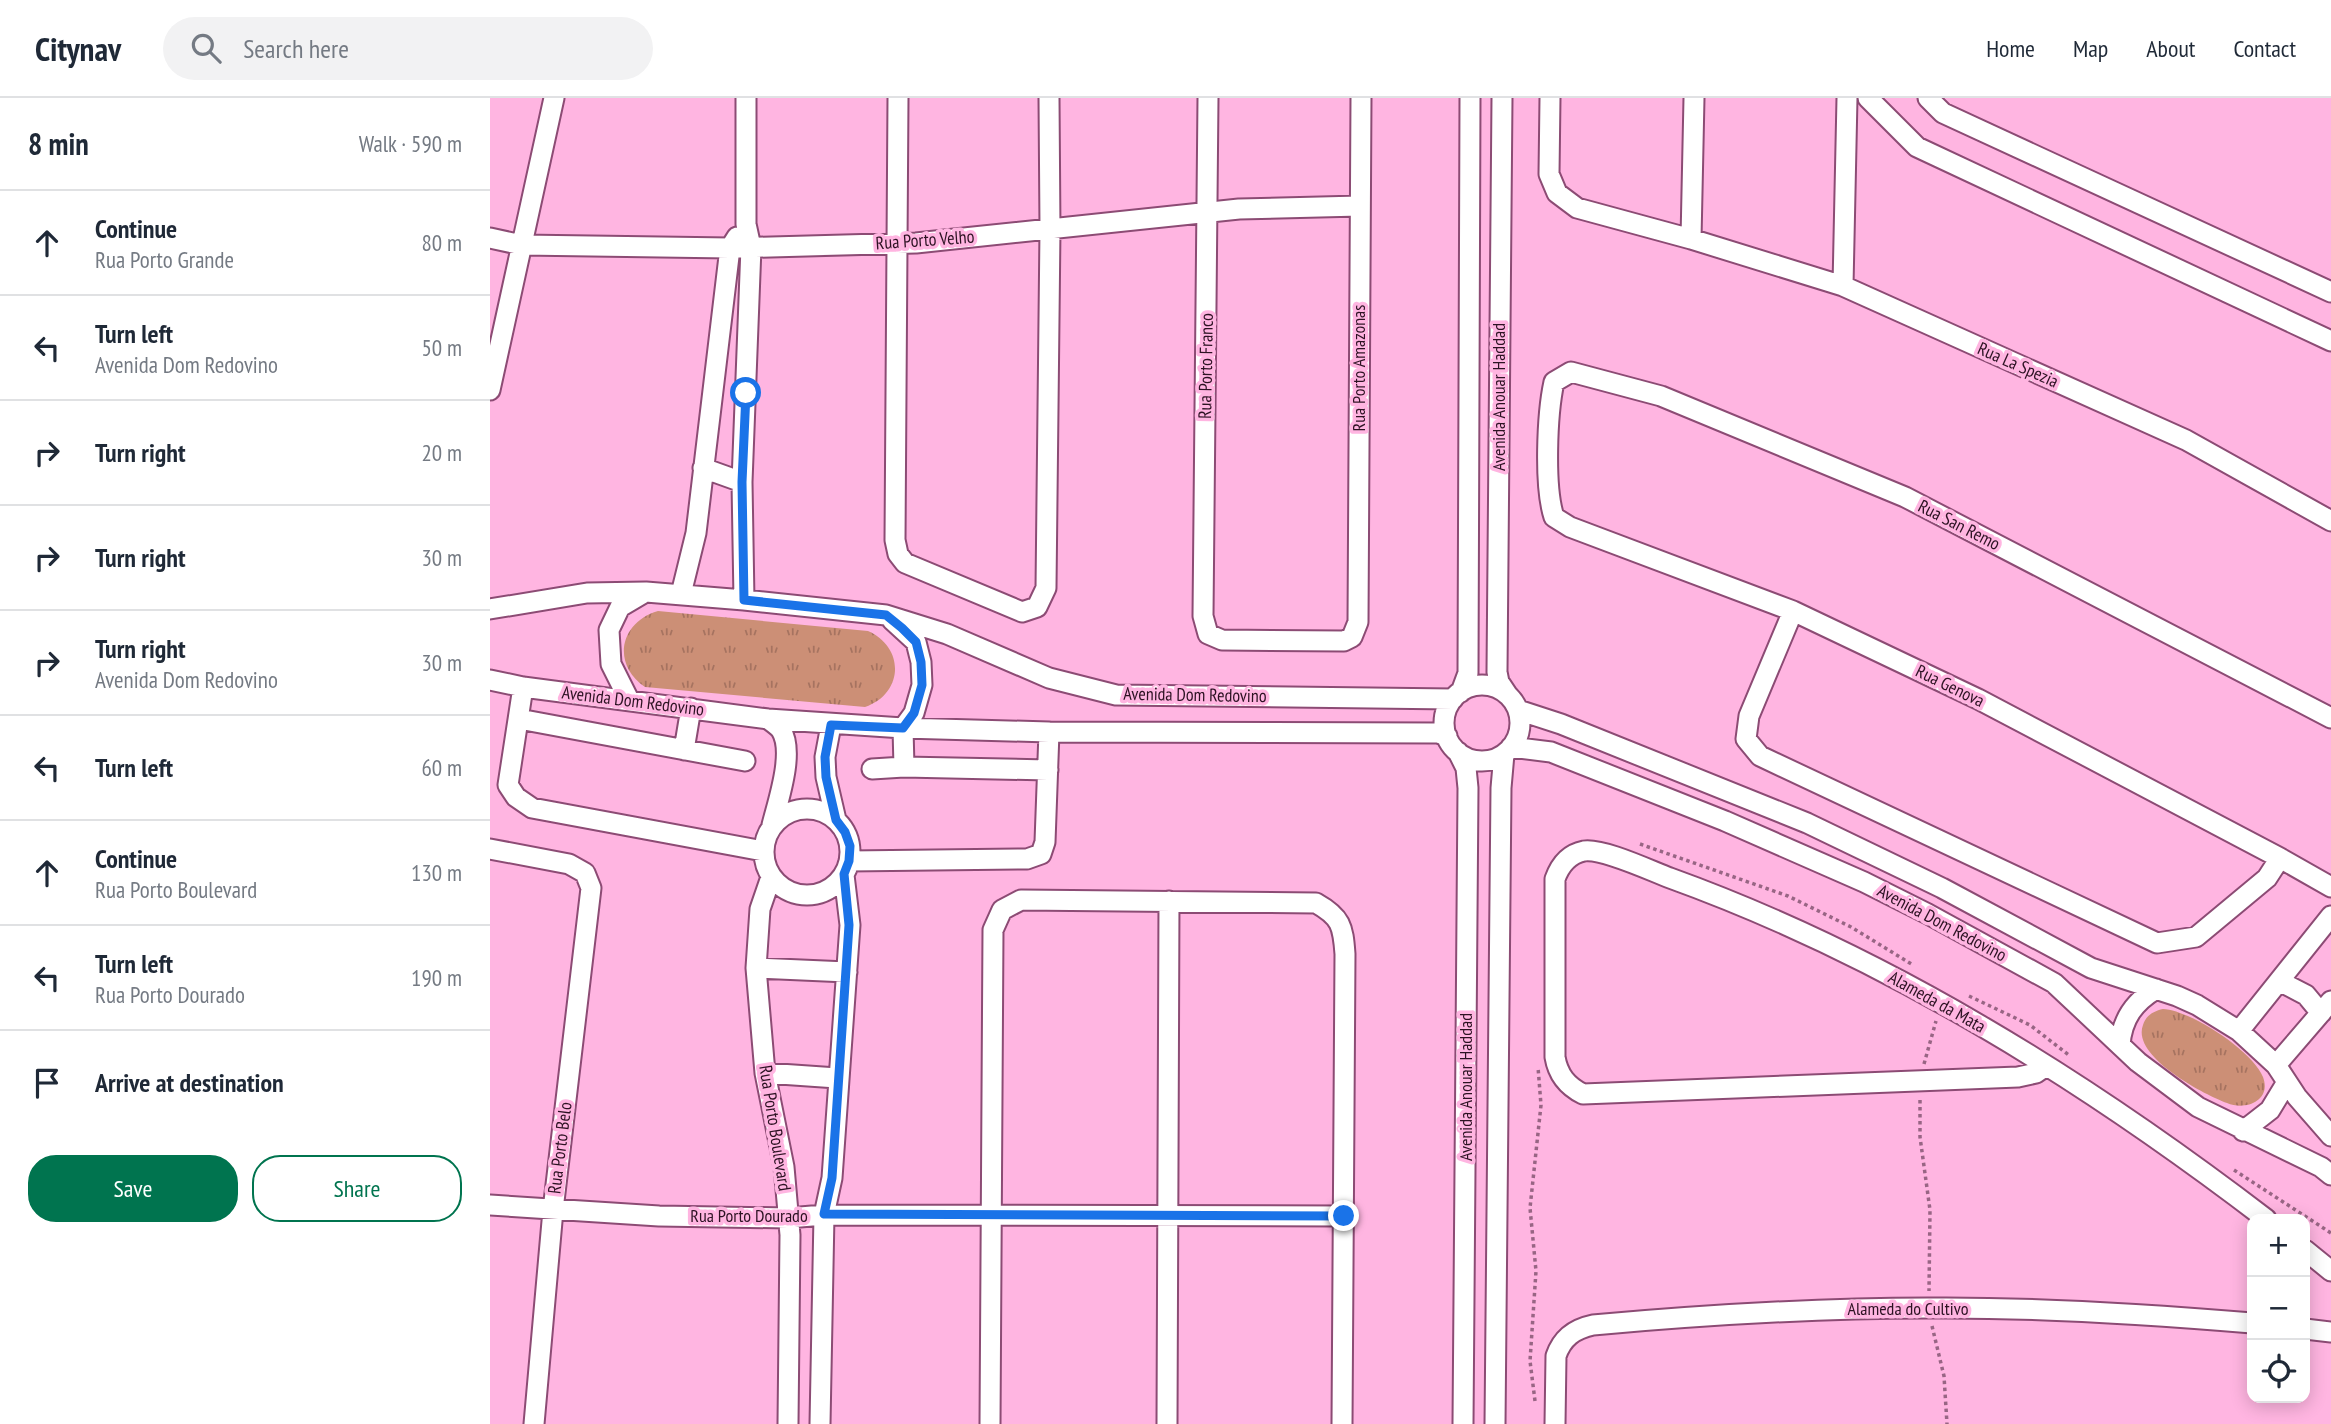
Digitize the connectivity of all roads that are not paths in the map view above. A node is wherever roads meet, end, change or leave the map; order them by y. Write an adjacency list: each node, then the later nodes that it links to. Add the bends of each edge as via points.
1 (554, 98): 21 (street)
2 (746, 98): 16 (street)
3 (898, 98): 20 (street)
4 (1049, 98): 17 (street)
5 (1208, 98): 15 (street, Rua Porto Franco)
6 (1360, 98): 14 (street, Rua Porto Amazonas)
7 (1470, 98): 41 (street, Avenida Anouar Haddad, via 1468,673)
8 (1502, 98): 43 (street, Avenida Anouar Haddad, via 1497,672)
9 (1550, 98): 19 (street, Rua La Spezia, via 1549,174 1557,192 1577,208)
10 (1694, 98): 19 (street)
11 (1847, 98): 24 (street)
12 (1868, 98): 26 (street, via 1917,147)
13 (1928, 98): 25 (street, via 1943,113)
14 (1360, 206): 15 (street, Rua Porto Velho); 38 (street, Rua Porto Amazonas, via 1358,622 1352,637 1344,641 1236,640)
15 (1207, 212): 17 (street, Rua Porto Velho); 38 (street, Rua Porto Franco, via 1203,616)
16 (746, 224): 22 (street); 23 (street)
17 (1050, 229): 20 (street, Rua Porto Velho); 20 (street, via 1046,588 1037,607 1022,612 927,573 898,554)
18 (490, 238): 21 (street, Rua Porto Velho)
19 (1691, 239): 24 (street, Rua La Spezia)
20 (897, 244): 22 (street, Rua Porto Velho)
21 (522, 245): 23 (street, Rua Porto Velho); 28 (street)
22 (751, 247): 23 (street, Rua Porto Velho); 30 (street)
23 (730, 248): 29 (street)
24 (1843, 286): 31 (street, Rua La Spezia, via 2186,440)
25 (2331, 292)
26 (2331, 341)
27 (1571, 372): 36 (street, Rua Genova, via 1554,382 1550,400 1548,500 1553,517); 45 (street, Rua San Remo, via 1661,396 1905,497)
28 (490, 390)
29 (703, 468): 30 (street); 33 (street, via 696,533)
30 (742, 482): 34 (street)
31 (2331, 521)
32 (646, 592): 33 (street, Avenida Dom Redovino); 35 (street, Avenida Dom Redovino, via 587,593); 42 (street, via 620,607 609,630 611,664)
33 (681, 594): 34 (street, Avenida Dom Redovino)
34 (744, 600): 37 (street, Avenida Dom Redovino)
35 (490, 608)
36 (1793, 611): 62 (street, Rua Genova, via 1978,699); 62 (street, via 1749,716 1746,739 1760,756 2157,943 2196,937 2267,878)
37 (886, 615): 41 (street, Avenida Dom Redovino, via 947,634 1049,678 1116,695); 49 (street, via 916,642 921,662 922,685 914,713)
38 (1208, 634)
39 (490, 680): 40 (street, Avenida Dom Redovino)
40 (523, 687): 42 (street, Avenida Dom Redovino); 46 (street)
41 (1457, 695): 43 (street, Avenida Dom Redovino, via 1489,685); 51 (street, via 1445,716)
42 (629, 699): 44 (street, Avenida Dom Redovino)
43 (1512, 702): 53 (street, via 1520,729); 71 (street, Avenida Dom Redovino, via 1807,824 1942,888 2069,958)
44 (691, 708): 47 (street, Avenida Dom Redovino); 52 (street)
45 (2331, 718)
46 (519, 719): 52 (street); 61 (street, via 508,785 532,808)
47 (768, 719): 48 (street, Avenida Dom Redovino); 59 (street, via 782,731 786,751)
48 (831, 725): 49 (street, Avenida Dom Redovino); 58 (street, via 826,777)
49 (903, 728): 50 (street, Avenida Dom Redovino); 55 (street)
50 (1049, 732): 51 (street, Avenida Dom Redovino, via 1438,733); 57 (street)
51 (1452, 744): 53 (street, Avenida Dom Redovino, via 1466,757 1486,760); 101 (street, Avenida Anouar Haddad, via 1466,768 1468,788)
52 (684, 750): 54 (street)
53 (1508, 750): 74 (street, Avenida Dom Redovino, via 1551,752 1864,882 2054,983); 102 (street, Avenida Anouar Haddad, via 1501,788)
54 (745, 761)
55 (904, 767): 56 (street); 57 (street)
56 (873, 769)
57 (1048, 770): 63 (street, via 1041,854 1027,859)
58 (836, 820): 59 (street, via 824,812 795,810); 63 (street, via 850,846)
59 (772, 825): 61 (street)
60 (490, 849): 83 (street, Rua Porto Belo, via 569,864 585,873 591,888)
61 (763, 850): 64 (street)
62 (2280, 858): 65 (street, Rua Genova)
63 (846, 868): 64 (street, via 834,886 806,895 793,893); 69 (street)
64 (771, 877): 68 (street, Rua Porto Boulevard, via 760,909)
65 (2331, 887)
66 (1169, 901): 86 (street, via 1021,900 1002,910 993,930); 87 (street); 88 (street, via 1316,903 1337,918 1345,954)
67 (2331, 916): 70 (street)
68 (756, 968): 69 (street); 76 (street, Rua Porto Boulevard)
69 (847, 972): 78 (street)
70 (2280, 981): 72 (street); 73 (street)
71 (2156, 989): 73 (street, Avenida Dom Redovino, via 2197,1005); 74 (street, via 2128,1015)
72 (2326, 1007): 77 (street)
73 (2239, 1031): 77 (street, Avenida Dom Redovino)
74 (2120, 1045): 79 (street, Avenida Dom Redovino, via 2177,1094)
75 (2046, 1066): 75 (street, Alameda da Mata, via 2018,1077 1583,1094 1568,1084 1555,1057 1555,879 1575,854 1592,851 1682,882 1817,940 1941,1004); 85 (street, Alameda da Mata, via 2156,1138)
76 (765, 1073): 78 (street); 89 (street, Rua Porto Boulevard, via 784,1167)
77 (2281, 1074): 79 (street, via 2270,1110); 80 (street, Avenida Dom Redovino)
78 (838, 1078): 84 (street, via 832,1178)
79 (2243, 1131): 81 (street, Avenida Dom Redovino)
80 (2331, 1136)
81 (2331, 1175)
82 (490, 1205): 83 (street, Rua Porto Dourado)
83 (553, 1210): 89 (street, Rua Porto Dourado); 95 (street, Rua Porto Belo)
84 (824, 1214): 86 (street, Rua Porto Dourado); 89 (street, Rua Porto Dourado); 97 (street)
85 (2259, 1214)
86 (991, 1215): 87 (street, Rua Porto Dourado); 98 (street)
87 (1169, 1216): 88 (street, Rua Porto Dourado); 99 (street)
88 (1344, 1216): 100 (street)
89 (788, 1218): 96 (street, Rua Porto Boulevard)
90 (2310, 1254): 91 (street)
91 (2331, 1271)
92 (2247, 1323): 103 (street, Alameda do Cultivo, via 2085,1311 1928,1308 1593,1325 1567,1337 1556,1356)
93 (2310, 1330): 94 (street)
94 (2331, 1332)
95 (534, 1424)
96 (788, 1424)
97 (820, 1424)
98 (990, 1424)
99 (1167, 1424)
100 (1342, 1424)
101 (1463, 1424)
102 (1495, 1424)
103 (1555, 1424)

